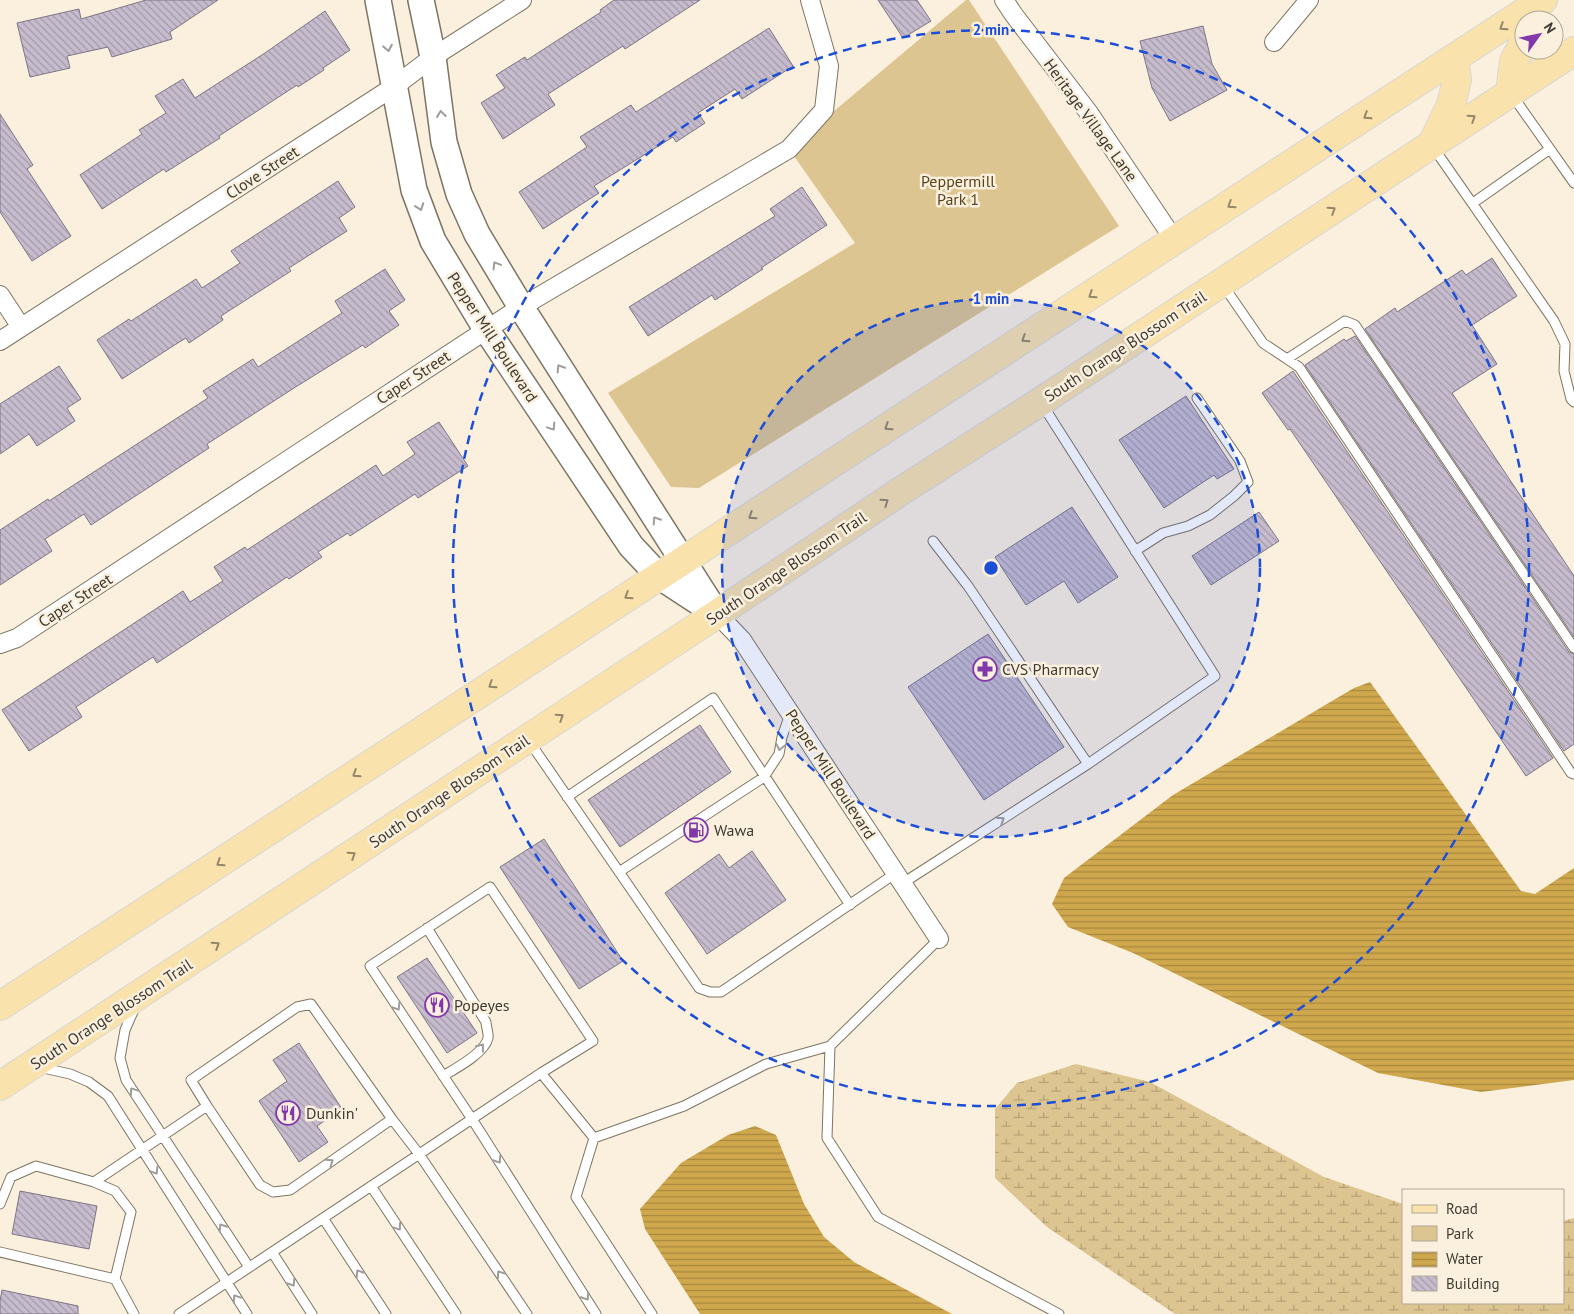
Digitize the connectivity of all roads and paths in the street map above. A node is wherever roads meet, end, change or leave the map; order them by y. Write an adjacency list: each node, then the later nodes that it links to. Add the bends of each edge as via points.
1 (378, 0): 15 (street, Pepper Mill Boulevard, one-way to 15)
2 (421, 0): 12 (street, Pepper Mill Boulevard)
3 (522, 0): 12 (street, Clove Street)
4 (810, 0): 24 (street, Caper Street, via 829,66 824,110 789,149)
5 (1004, 0): 21 (street, Heritage Village Lane, via 1089,113)
6 (1309, 0): 10 (street)
7 (1543, 0): 13 (main road, one-way to 13)
8 (1562, 0): 9 (main road)
9 (1552, 10)
10 (1274, 42)
11 (1574, 51): 16 (main road, South Orange Blossom Trail)
12 (433, 57): 15 (street, Clove Street); 24 (street, Pepper Mill Boulevard, one-way to 12, via 477,234 459,194 444,142)
13 (1454, 58): 17 (main road, via 1457,80 1451,105); 21 (main road, one-way to 21)
14 (1515, 60): 16 (main road)
15 (395, 86): 25 (street, Clove Street); 26 (street, Pepper Mill Boulevard, one-way to 26, via 414,190 432,241)
16 (1510, 93): 17 (main road, South Orange Blossom Trail, one-way to 16); 18 (lane)
17 (1431, 145): 20 (lane); 22 (main road, South Orange Blossom Trail, one-way to 17)
18 (1550, 149): 19 (lane); 20 (lane)
19 (1574, 183)
20 (1472, 203): 31 (lane, via 1554,321 1565,344 1564,371)
21 (1175, 241): 34 (main road, one-way to 34)
22 (1221, 283): 28 (lane, via 1262,343); 30 (main road, South Orange Blossom Trail)
23 (0, 295): 25 (street)
24 (521, 307): 26 (street, Caper Street); 34 (street, Pepper Mill Boulevard, one-way to 24)
25 (21, 327): 27 (street, Clove Street)
26 (486, 329): 35 (street, Pepper Mill Boulevard, one-way to 35, via 632,546); 37 (street, Caper Street, via 17,638)
27 (0, 341)
28 (1287, 359): 38 (lane, via 1344,321 1355,325); 42 (lane, via 1300,367)
29 (1197, 398): 33 (lane, via 1240,461 1248,482 1210,515 1163,533)
30 (1040, 402): 33 (lane); 36 (main road, South Orange Blossom Trail, one-way to 30)
31 (1574, 402)
32 (932, 541): 41 (lane, via 968,586)
33 (1135, 551): 41 (lane, via 1215,676)
34 (684, 560): 35 (main road); 36 (street, Pepper Mill Boulevard)
35 (660, 576): 36 (street, Pepper Mill Boulevard); 51 (main road, one-way to 51)
36 (717, 614): 39 (street, Pepper Mill Boulevard, via 742,640); 40 (main road, South Orange Blossom Trail, one-way to 36)
37 (0, 644)
38 (1574, 648)
39 (790, 714): 43 (lane, one-way to 43, via 779,754); 46 (street, Pepper Mill Boulevard)
40 (528, 739): 44 (lane); 50 (main road, South Orange Blossom Trail, one-way to 40)
41 (1088, 764): 46 (lane, one-way to 41, via 960,847)
42 (1574, 774)
43 (764, 777): 44 (lane, via 713,698); 45 (lane); 47 (lane)
44 (567, 797): 45 (lane)
45 (618, 872): 47 (lane, via 698,988 710,992 721,992)
46 (899, 878): 47 (lane); 49 (street, Pepper Mill Boulevard)
47 (850, 905)
48 (426, 928): 54 (lane, via 490,888 593,1041); 55 (lane, one-way to 48, via 480,1051 488,1038 486,1022); 55 (lane, one-way to 55, via 370,966)
49 (939, 939): 52 (lane)
50 (140, 995): 53 (main road, South Orange Blossom Trail); 60 (lane, one-way to 50, via 126,1080 120,1058 125,1030)
51 (0, 1006)
52 (830, 1046): 61 (lane, via 766,1064 684,1106); 82 (lane, via 828,1138 878,1217)
53 (32, 1066): 56 (main road, South Orange Blossom Trail); 62 (lane, via 90,1082 108,1096)
54 (541, 1073): 59 (lane); 61 (lane)
55 (443, 1076): 59 (lane)
56 (0, 1086)
57 (207, 1106): 58 (lane, one-way to 58, via 260,1185 273,1192 290,1190); 58 (lane, via 191,1080 297,1007 311,1004); 60 (lane)
58 (392, 1119): 63 (lane)
59 (472, 1119): 63 (lane); 80 (lane, one-way to 80)
60 (163, 1135): 62 (lane); 70 (lane, one-way to 60)
61 (594, 1138): 81 (lane, via 576,1196)
62 (141, 1150): 64 (lane); 72 (lane, one-way to 72)
63 (420, 1154): 65 (lane); 79 (lane, one-way to 63)
64 (94, 1182): 66 (lane, via 36,1166 11,1177); 71 (lane, via 115,1191 131,1212)
65 (371, 1186): 67 (lane); 78 (lane, one-way to 78)
66 (0, 1204)
67 (323, 1218): 69 (lane); 77 (lane, one-way to 67)
68 (0, 1252): 71 (lane)
69 (272, 1252): 70 (lane); 76 (lane, one-way to 76)
70 (249, 1268): 72 (lane)
71 (115, 1279): 73 (lane)
72 (226, 1283): 74 (lane); 75 (lane, one-way to 72)
73 (134, 1314)
74 (178, 1314)
75 (247, 1314)
76 (312, 1314)
77 (386, 1314)
78 (456, 1314)
79 (527, 1314)
80 (596, 1314)
81 (652, 1314)
82 (1059, 1314)

